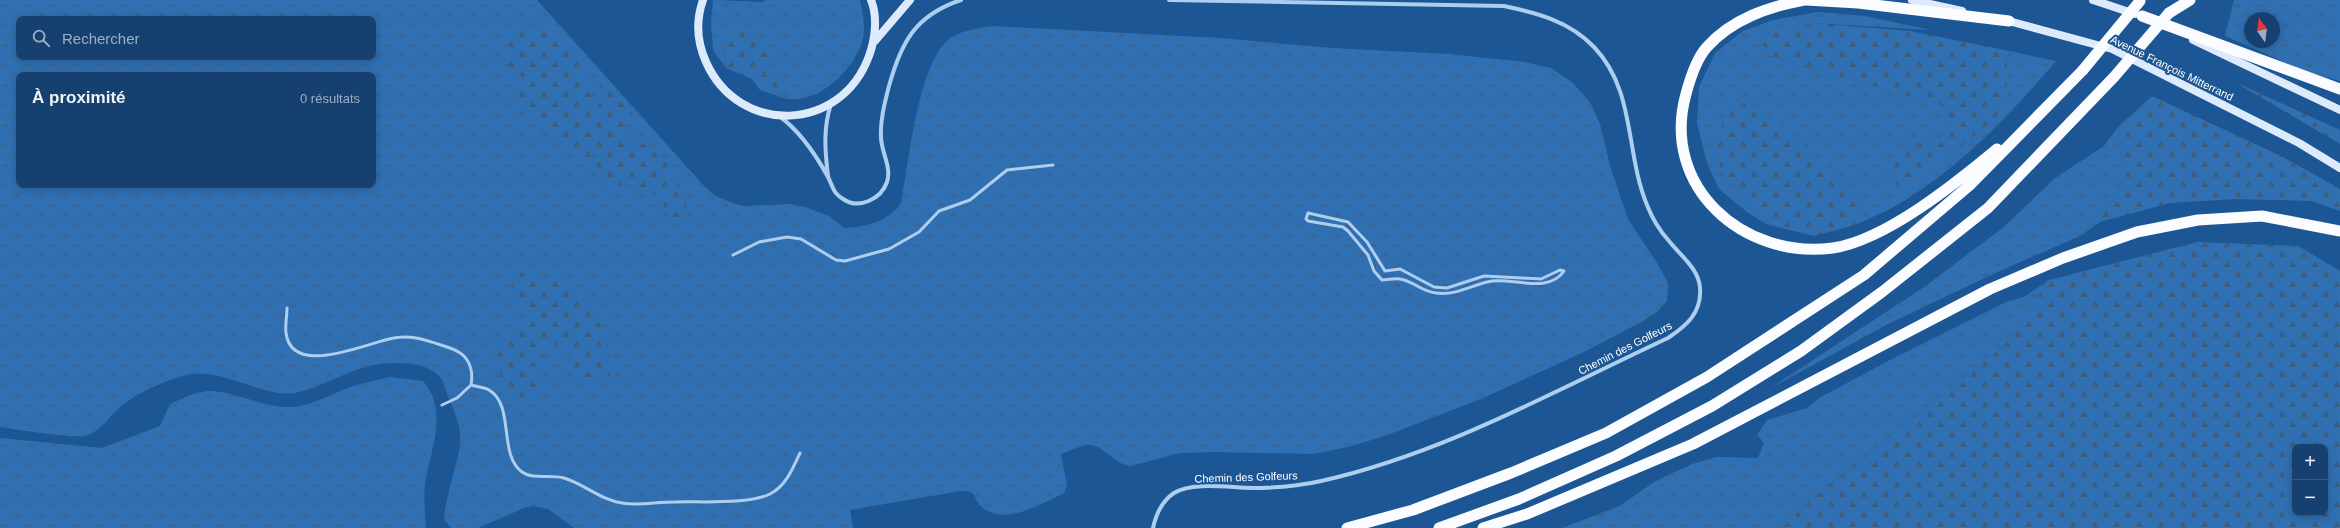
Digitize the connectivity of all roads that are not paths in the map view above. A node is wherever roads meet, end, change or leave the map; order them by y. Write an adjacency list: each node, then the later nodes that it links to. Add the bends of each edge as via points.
1 (695, 0): 13 (main road)
2 (703, 0): 13 (main road)
3 (871, 0): 17 (main road, via 874,6)
4 (910, 0): 17 (main road)
5 (961, 0): 25 (street, via 944,6 923,19 906,39 897,60 881,126 881,139 888,168 887,181 881,193 870,201 857,204 844,201 834,192)
6 (1169, 0): 33 (street, Chemin des Golfeurs, via 1504,6 1543,15 1571,28 1594,47 1610,68 1622,92 1634,162 1647,207 1669,241 1695,272 1701,300 1696,314 1684,327 1668,338 1466,434 1362,471 1319,481 1280,487 1191,487 1175,493 1162,504)
7 (1805, 0): 16 (highway, via 1858,3); 19 (highway, via 1776,5 1728,28 1706,48 1691,75 1684,102 1681,133 1686,163 1696,188 1720,215 1738,230 1788,247 1833,248 1858,241 1881,231 1949,189)
8 (1912, 0): 16 (main road, Avenue François Mitterrand)
9 (2093, 0): 15 (main road)
10 (2140, 0): 19 (highway, bridge)
11 (2179, 0): 14 (highway)
12 (2190, 0): 14 (highway)
13 (698, 13): 22 (main road, via 699,47 714,79 739,103)
14 (2169, 13): 35 (highway, bridge, via 2114,78 1988,208 1882,292 1801,351 1712,406 1616,456 1519,499)
15 (2142, 16): 18 (highway); 21 (main road)
16 (2010, 21): 24 (main road, Avenue François Mitterrand, via 2112,50 2298,143)
17 (875, 41): 20 (main road, via 863,74)
18 (2340, 89)
19 (2053, 103): 34 (highway, via 1971,184 1864,275 1707,377 1606,433 1511,473 1413,510)
20 (831, 104): 22 (main road, via 807,114); 25 (street, via 826,117 824,141)
21 (2340, 110)
22 (778, 116): 25 (street, via 791,125 808,146)
23 (1053, 165): 28 (lane, via 1007,170 970,200 939,211 919,232 889,249 845,261 836,260 801,239 787,237 760,242)
24 (2340, 168)
25 (828, 178)
26 (1308, 213): 26 (lane, via 1348,222 1368,242 1385,271 1400,269 1438,288 1452,287 1484,276 1541,279 1560,270 1564,271 1554,280 1542,283 1492,281 1456,292 1430,292 1399,278 1382,280 1374,271 1368,255 1348,231 1308,221)
27 (2340, 230): 36 (highway, via 2262,216 2198,220 2137,232 2063,258 1990,289 1693,444 1527,514)
28 (733, 255)
29 (287, 308): 30 (lane, via 286,334 291,345 300,354 325,356 394,338 414,337 463,354 469,362 473,376)
30 (472, 386): 31 (lane, via 457,398); 32 (lane, via 488,389 496,395 501,404 510,452 522,472 532,476 563,477 602,497 621,503 728,501 770,494 789,476)
31 (442, 405)
32 (800, 453)
33 (1153, 528)
34 (1347, 528)
35 (1440, 528)
36 (1483, 528)

